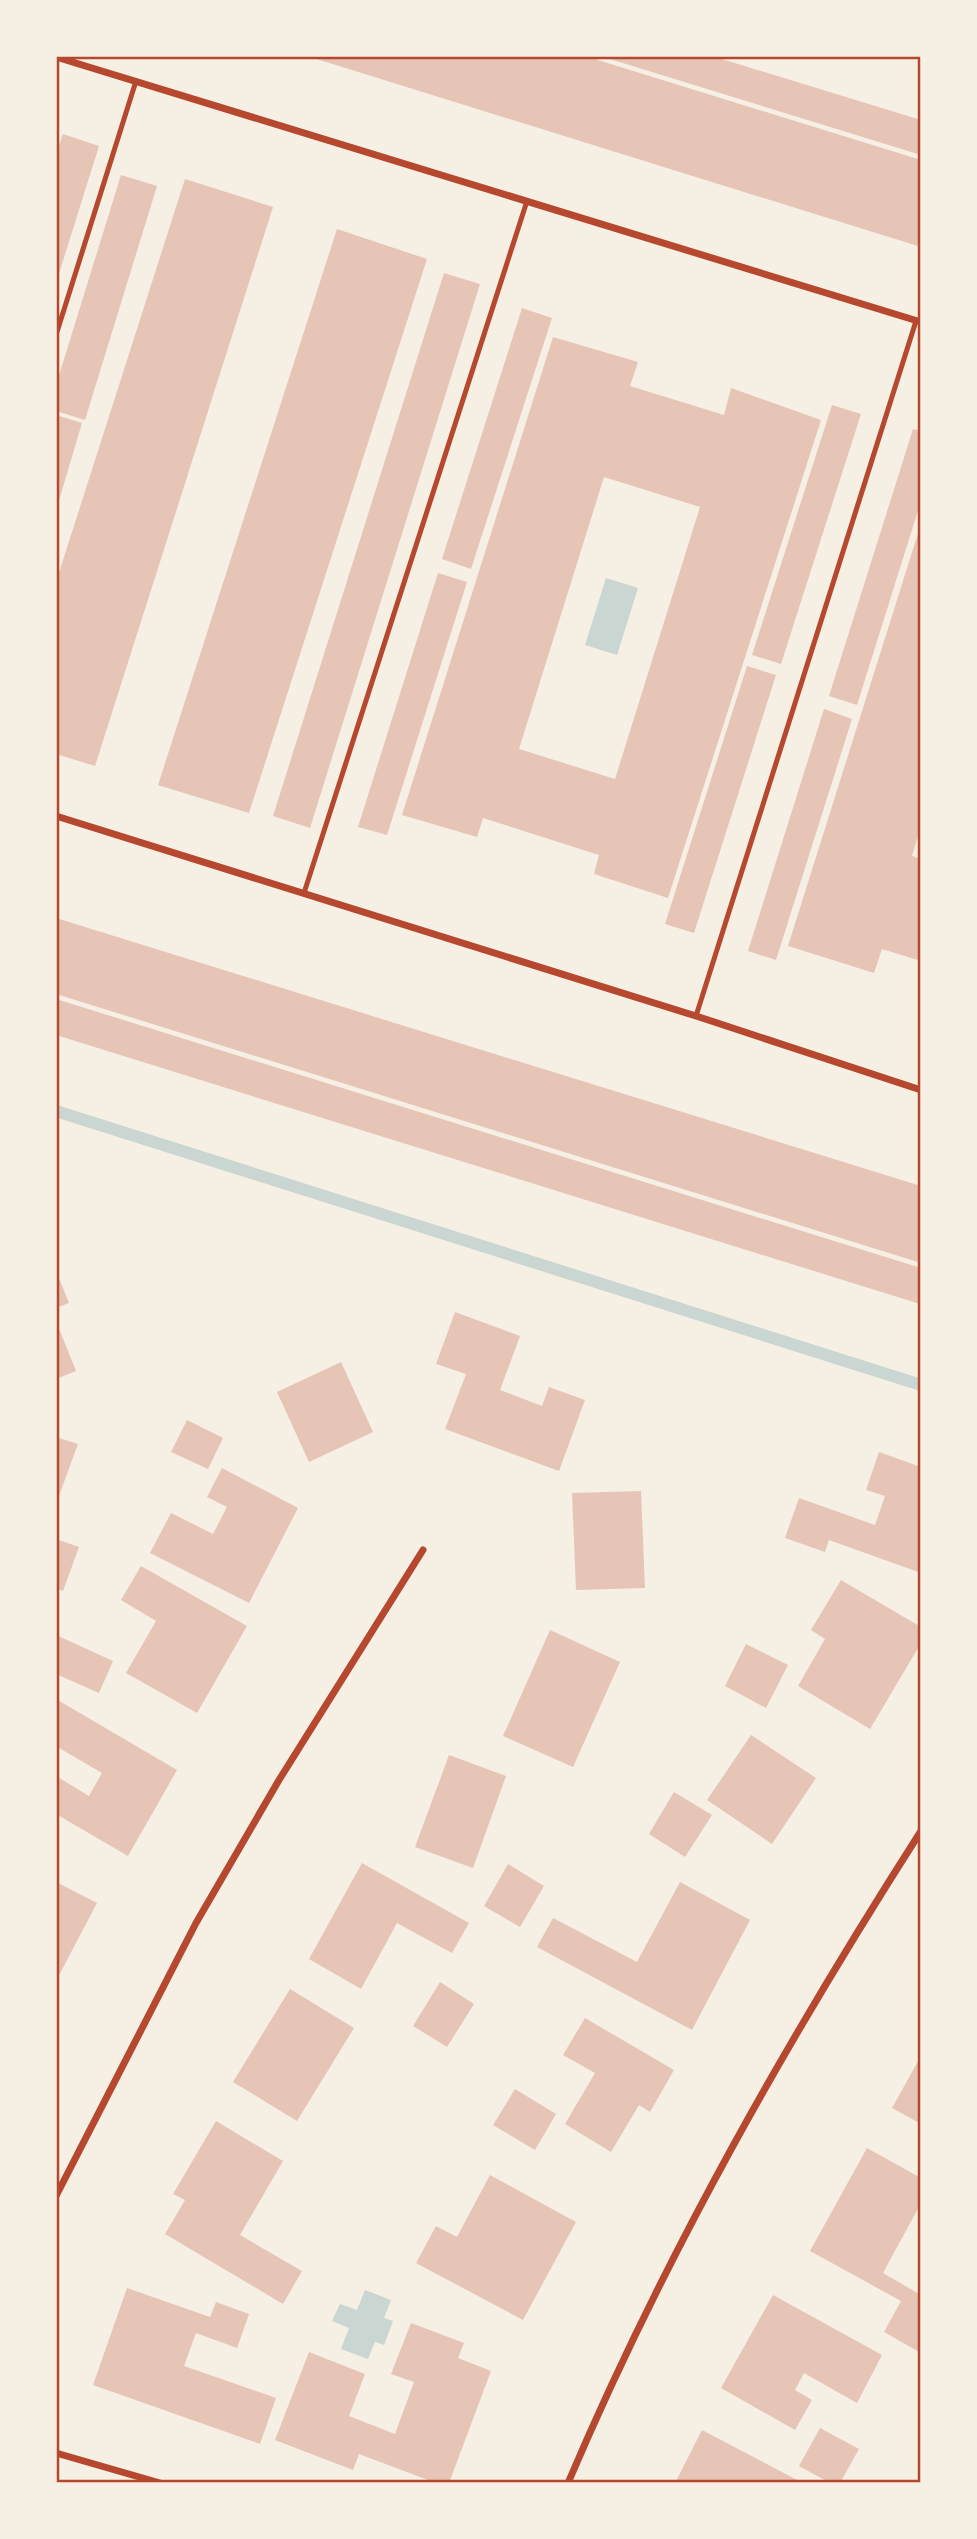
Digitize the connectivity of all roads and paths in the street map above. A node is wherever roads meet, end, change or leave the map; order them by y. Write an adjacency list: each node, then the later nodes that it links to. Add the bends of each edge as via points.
1 (56, 57): 2 (street)
2 (136, 81): 3 (street); 5 (lane)
3 (527, 201): 4 (street); 7 (lane)
4 (919, 321): 8 (lane)
5 (56, 335)
6 (56, 816): 7 (street)
7 (304, 893): 8 (street)
8 (695, 1016): 9 (street)
9 (921, 1090)
10 (423, 1550): 12 (street, via 196,1923)
11 (921, 1831): 15 (street, via 761,2095 610,2383)
12 (56, 2196)
13 (56, 2453): 14 (street)
14 (160, 2483)
15 (568, 2483)

